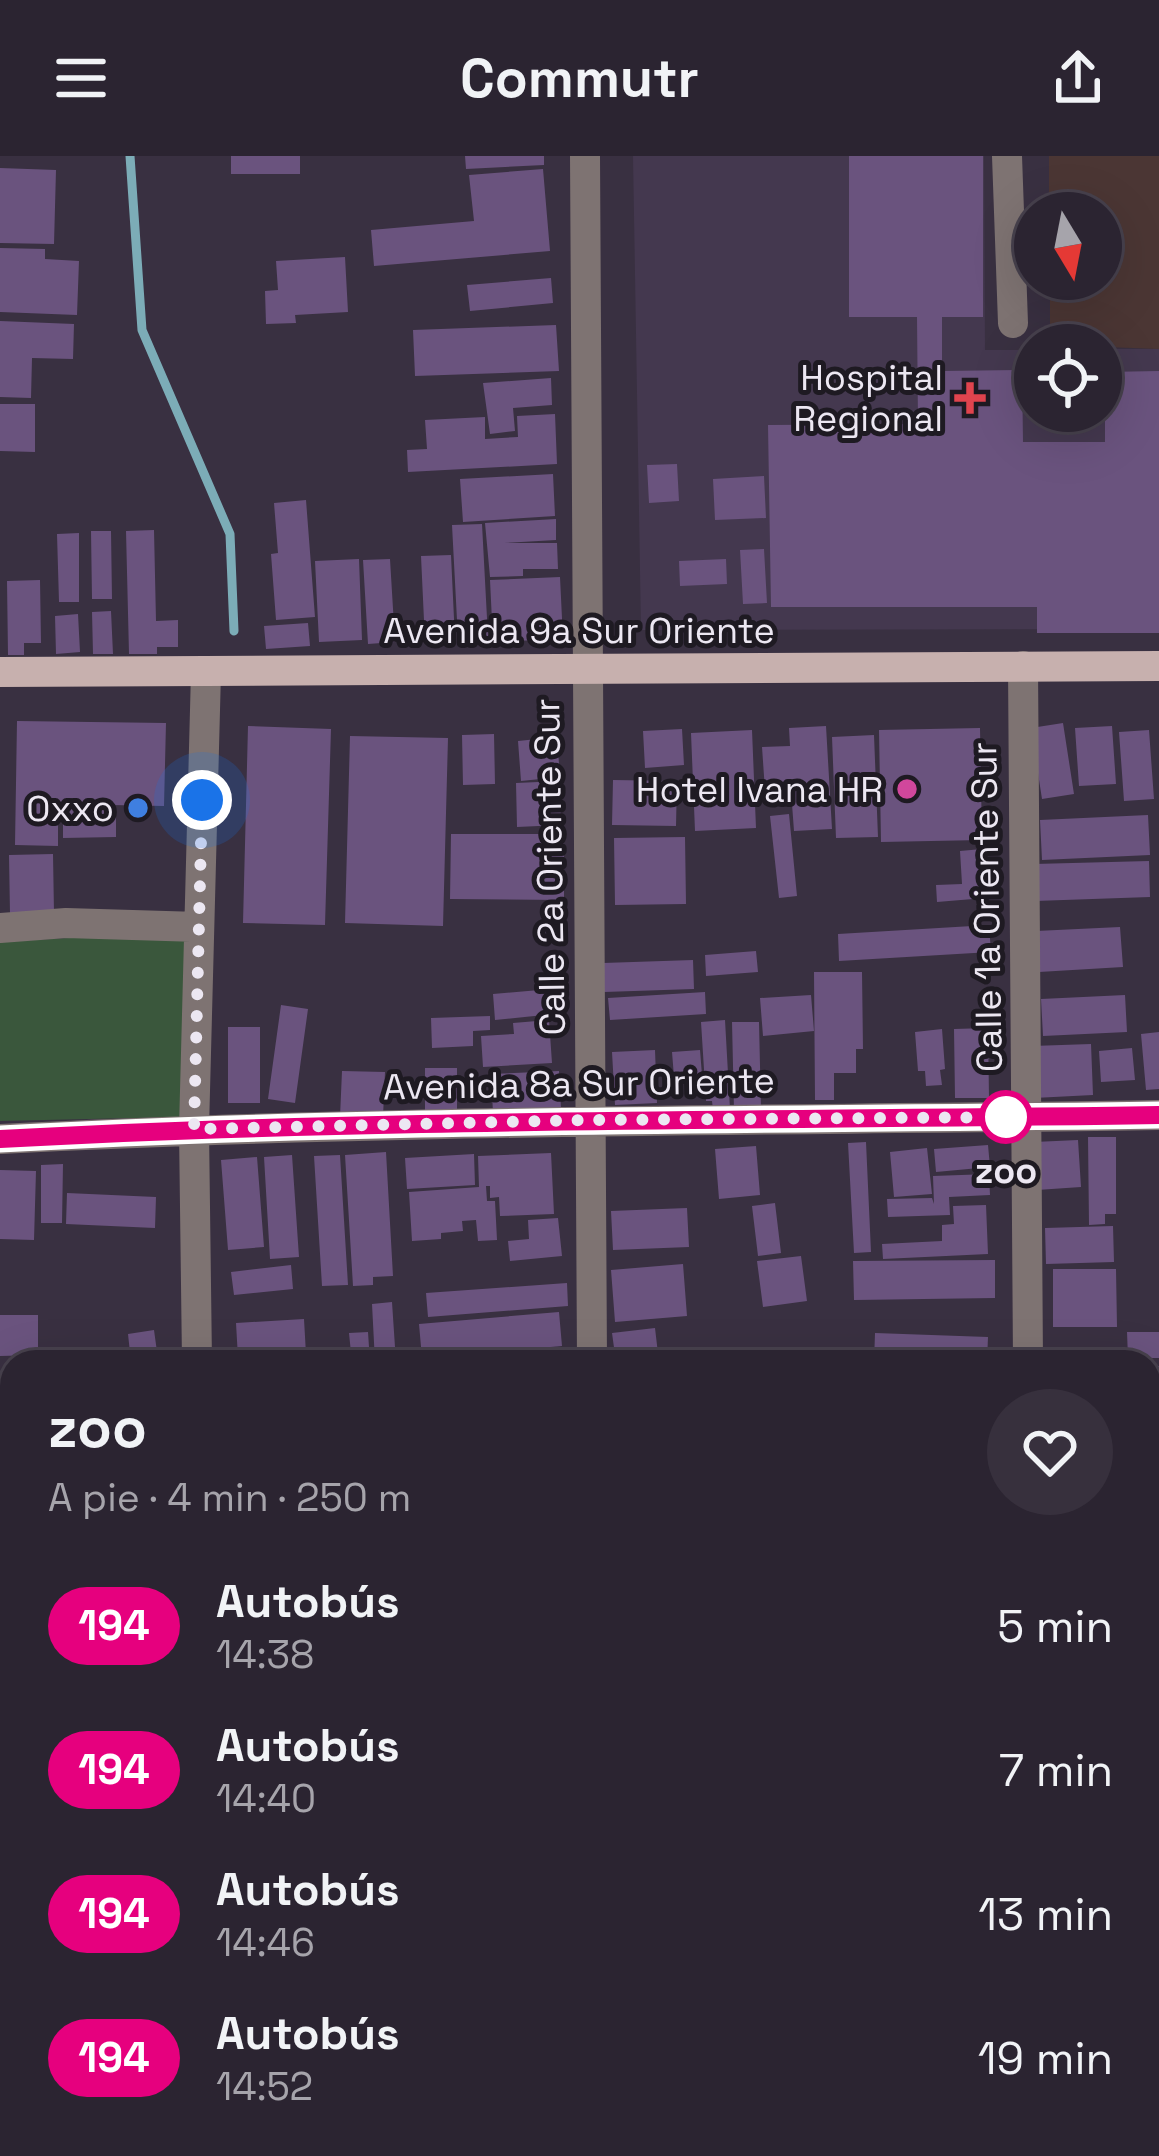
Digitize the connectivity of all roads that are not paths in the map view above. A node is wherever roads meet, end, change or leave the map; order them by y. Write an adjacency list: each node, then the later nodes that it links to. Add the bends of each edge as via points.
1 (585, 156): 6 (street, Calle 2a Oriente Sur)
2 (1006, 156): 3 (street)
3 (1013, 322)
4 (1023, 666): 5 (main road, Avenida 9a Sur Oriente); 6 (main road, Avenida 9a Sur Oriente); 12 (street, Calle 1a Oriente Sur)
5 (1159, 666)
6 (586, 669): 7 (main road, Avenida 9a Sur Oriente); 13 (street, Calle 2a Oriente Sur)
7 (206, 672): 8 (main road, Avenida 9a Sur Oriente); 9 (street)
8 (0, 673)
9 (199, 927): 10 (street); 14 (street)
10 (0, 928)
11 (1159, 1115): 12 (street, Avenida 8a Sur Oriente)
12 (1028, 1117): 13 (street, Avenida 8a Sur Oriente); 18 (street, Calle 1a Oriente Sur)
13 (591, 1120): 14 (street, Avenida 8a Sur Oriente); 17 (street, Calle 2a Oriente Sur)
14 (194, 1129): 15 (street, Avenida 8a Sur Oriente); 16 (street)
15 (0, 1139)
16 (197, 1350)
17 (592, 1350)
18 (1028, 1350)

